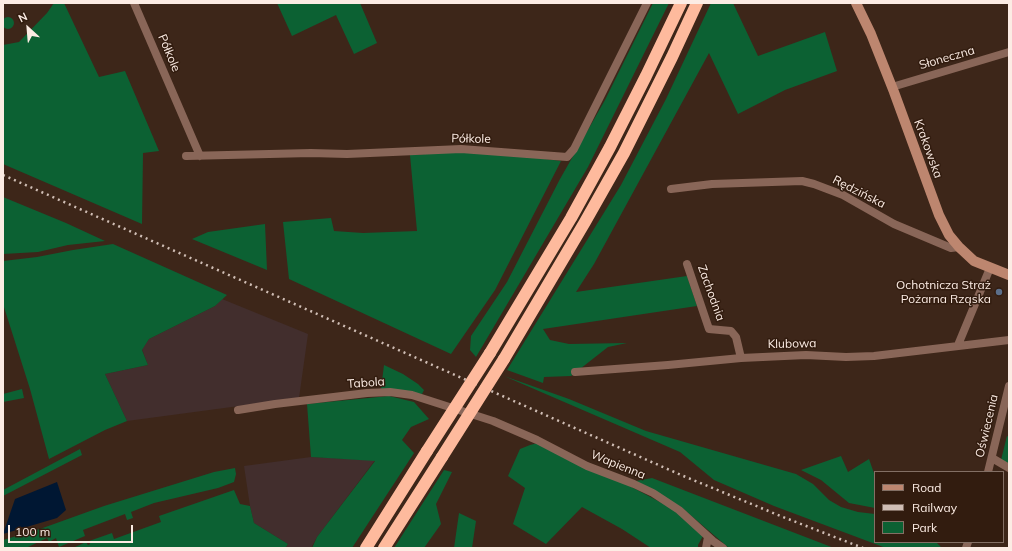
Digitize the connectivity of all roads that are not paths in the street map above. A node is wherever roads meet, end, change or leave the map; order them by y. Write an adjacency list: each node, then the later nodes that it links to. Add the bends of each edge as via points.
1 (134, 3): 9 (street, Półkole)
2 (646, 3): 9 (street, Półkole, via 574,149 567,157 461,149)
3 (680, 3): 26 (highway, bridge, via 610,147 570,218 490,353)
4 (697, 3): 27 (highway, bridge, via 624,153 578,235 504,359)
5 (856, 3): 7 (street, Krakowska)
6 (1009, 52): 7 (street, Słoneczna)
7 (892, 87): 11 (street, Krakowska, via 939,215)
8 (186, 156): 9 (street, Półkole)
9 (200, 156)
10 (671, 190): 11 (street, Rędzińska, via 712,184 802,181 843,196 894,224 951,248)
11 (959, 247): 13 (street, Krakowska, via 974,261)
12 (687, 264): 17 (street, Zachodnia, via 709,329 731,331 736,337)
13 (990, 268): 14 (street, Krakowska); 16 (street)
14 (1009, 275)
15 (1009, 340): 16 (street, Klubowa)
16 (958, 345): 17 (street, Klubowa, via 874,356 806,354)
17 (741, 358): 18 (street, Klubowa)
18 (575, 372)
19 (1009, 386): 22 (street, Oświecenia)
20 (238, 410): 21 (street, Tabola, via 390,392 412,395)
21 (493, 421): 25 (street, Wapienna, via 587,466 653,493 679,510)
22 (992, 458): 23 (street); 24 (street, Oświecenia)
23 (1009, 468)
24 (988, 471)
25 (708, 537): 28 (street); 29 (street, Wapienna)
26 (366, 548)
27 (384, 548)
28 (706, 548)
29 (723, 548)

